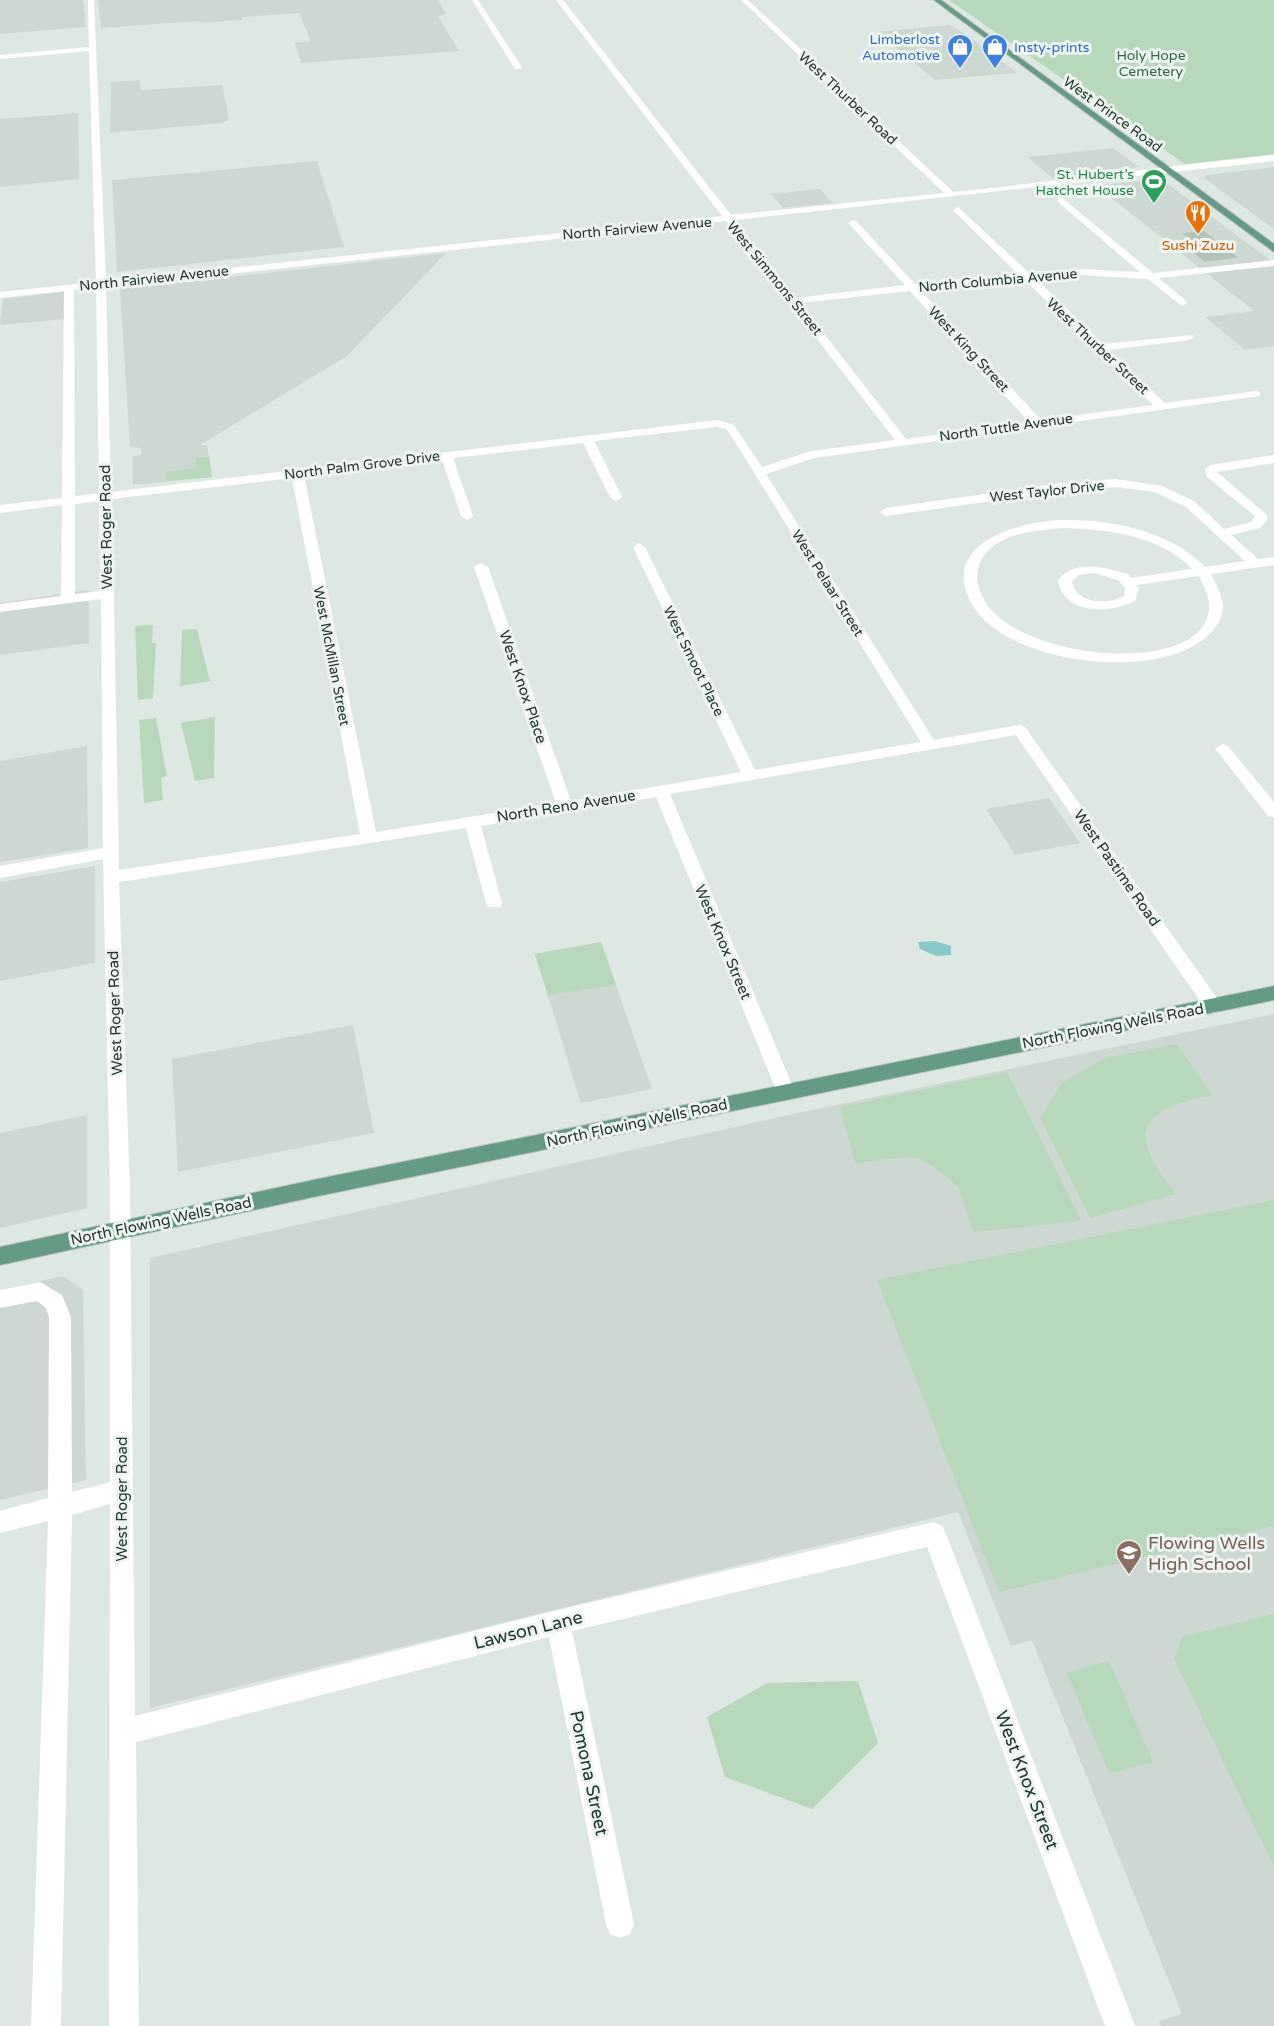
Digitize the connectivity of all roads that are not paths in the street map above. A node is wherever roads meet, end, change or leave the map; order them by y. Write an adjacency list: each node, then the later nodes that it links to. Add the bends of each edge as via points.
1 (91, 0): 6 (street, West Roger Road)
2 (475, 0): 8 (street)
3 (559, 0): 14 (street, West Simmons Street)
4 (744, 0): 11 (street, West Thurber Road)
5 (937, 0): 10 (main road, West Prince Road)
6 (91, 49): 7 (street); 20 (street, West Roger Road)
7 (0, 57)
8 (518, 67)
9 (1274, 158): 10 (street, North Fairview Avenue)
10 (1166, 170): 11 (street, North Fairview Avenue); 16 (main road, West Prince Road)
11 (951, 195): 14 (street, North Fairview Avenue)
12 (1061, 200): 19 (street)
13 (958, 210): 18 (street, West Thurber Street)
14 (729, 219): 20 (street, North Fairview Avenue); 24 (street, West Simmons Street)
15 (853, 223): 22 (street, West King Street)
16 (1274, 249)
17 (1274, 263): 19 (street, North Columbia Avenue)
18 (1023, 275): 19 (street, North Columbia Avenue, via 1080,272); 22 (street, North Columbia Avenue); 27 (street, West Thurber Street)
19 (1151, 276): 25 (street)
20 (101, 284): 21 (street, North Fairview Avenue); 38 (street, West Roger Road)
21 (69, 288): 23 (street, North Fairview Avenue); 40 (street)
22 (912, 288): 24 (street, North Columbia Avenue); 31 (street, West King Street)
23 (0, 295)
24 (795, 301): 33 (street, West Simmons Street)
25 (1182, 303)
26 (1189, 337): 27 (street)
27 (1099, 348): 29 (street, West Thurber Street)
28 (1256, 394): 29 (street, North Tuttle Avenue)
29 (1161, 406): 31 (street, North Tuttle Avenue)
30 (724, 422): 32 (street, North Palm Grove Drive); 36 (street, West Pelaar Street, via 734,431)
31 (1037, 423): 33 (street, North Tuttle Avenue)
32 (587, 438): 34 (street, North Palm Grove Drive); 39 (street)
33 (903, 442): 36 (street, North Tuttle Avenue, via 812,455)
34 (446, 455): 37 (street, North Palm Grove Drive); 43 (street)
35 (1274, 459): 44 (street, via 1211,469 1211,474 1261,515 1256,525)
36 (759, 472): 55 (street, West Pelaar Street)
37 (297, 473): 38 (street, North Palm Grove Drive); 62 (street, West McMillan Street)
38 (105, 495): 40 (street, North Palm Grove Drive); 51 (street, West Roger Road)
39 (615, 497)
40 (69, 500): 41 (street, North Palm Grove Drive); 52 (street)
41 (0, 509)
42 (886, 512): 44 (street, West Taylor Drive, via 1116,483 1158,489 1190,504)
43 (467, 516)
44 (1223, 533): 47 (street, West Taylor Drive)
45 (639, 547): 57 (street, West Smoot Place)
46 (1274, 561): 47 (street)
47 (1255, 564): 49 (street)
48 (481, 567): 59 (street, West Knox Place)
49 (1203, 571): 49 (street, via 1179,552 1150,537 1092,524 1062,524 1003,535 980,550 969,567 969,589 982,609 1009,631 1033,643 1070,654 1115,659 1173,651 1196,639 1212,623 1218,604); 50 (street)
50 (1129, 582): 50 (street, via 1130,598 1109,606 1080,601 1065,585 1069,575 1094,569 1114,573)
51 (107, 594): 52 (street); 63 (street, West Roger Road)
52 (68, 599): 53 (street)
53 (0, 608)
54 (1020, 730): 55 (street, North Reno Avenue); 68 (street, West Pastime Road)
55 (930, 745): 57 (street, North Reno Avenue)
56 (1222, 749): 60 (street)
57 (750, 775): 58 (street, North Reno Avenue)
58 (661, 791): 59 (street, North Reno Avenue); 69 (street, West Knox Street)
59 (565, 807): 61 (street, North Reno Avenue)
60 (1274, 812)
61 (472, 821): 62 (street, North Reno Avenue); 66 (street)
62 (369, 838): 65 (street, North Reno Avenue)
63 (110, 852): 64 (street); 65 (street, West Roger Road)
64 (0, 872)
65 (111, 877): 70 (street, West Roger Road)
66 (494, 903)
67 (1274, 993): 68 (main road, North Flowing Wells Road)
68 (1213, 1006): 69 (main road, North Flowing Wells Road)
69 (786, 1092): 70 (main road, North Flowing Wells Road)
70 (120, 1229): 71 (main road, North Flowing Wells Road); 73 (street, West Roger Road)
71 (0, 1256)
72 (0, 1299): 74 (street, via 40,1291 55,1302 60,1317)
73 (122, 1490): 74 (street); 78 (street, West Roger Road)
74 (60, 1506): 75 (street); 80 (street)
75 (0, 1521)
76 (934, 1534): 77 (street, Lawson Lane); 82 (street, West Knox Street)
77 (558, 1622): 78 (street, Lawson Lane); 79 (street, Pomona Street)
78 (123, 1732): 81 (street, West Roger Road)
79 (620, 1924)
80 (46, 2026)
81 (124, 2026)
82 (1120, 2026)

